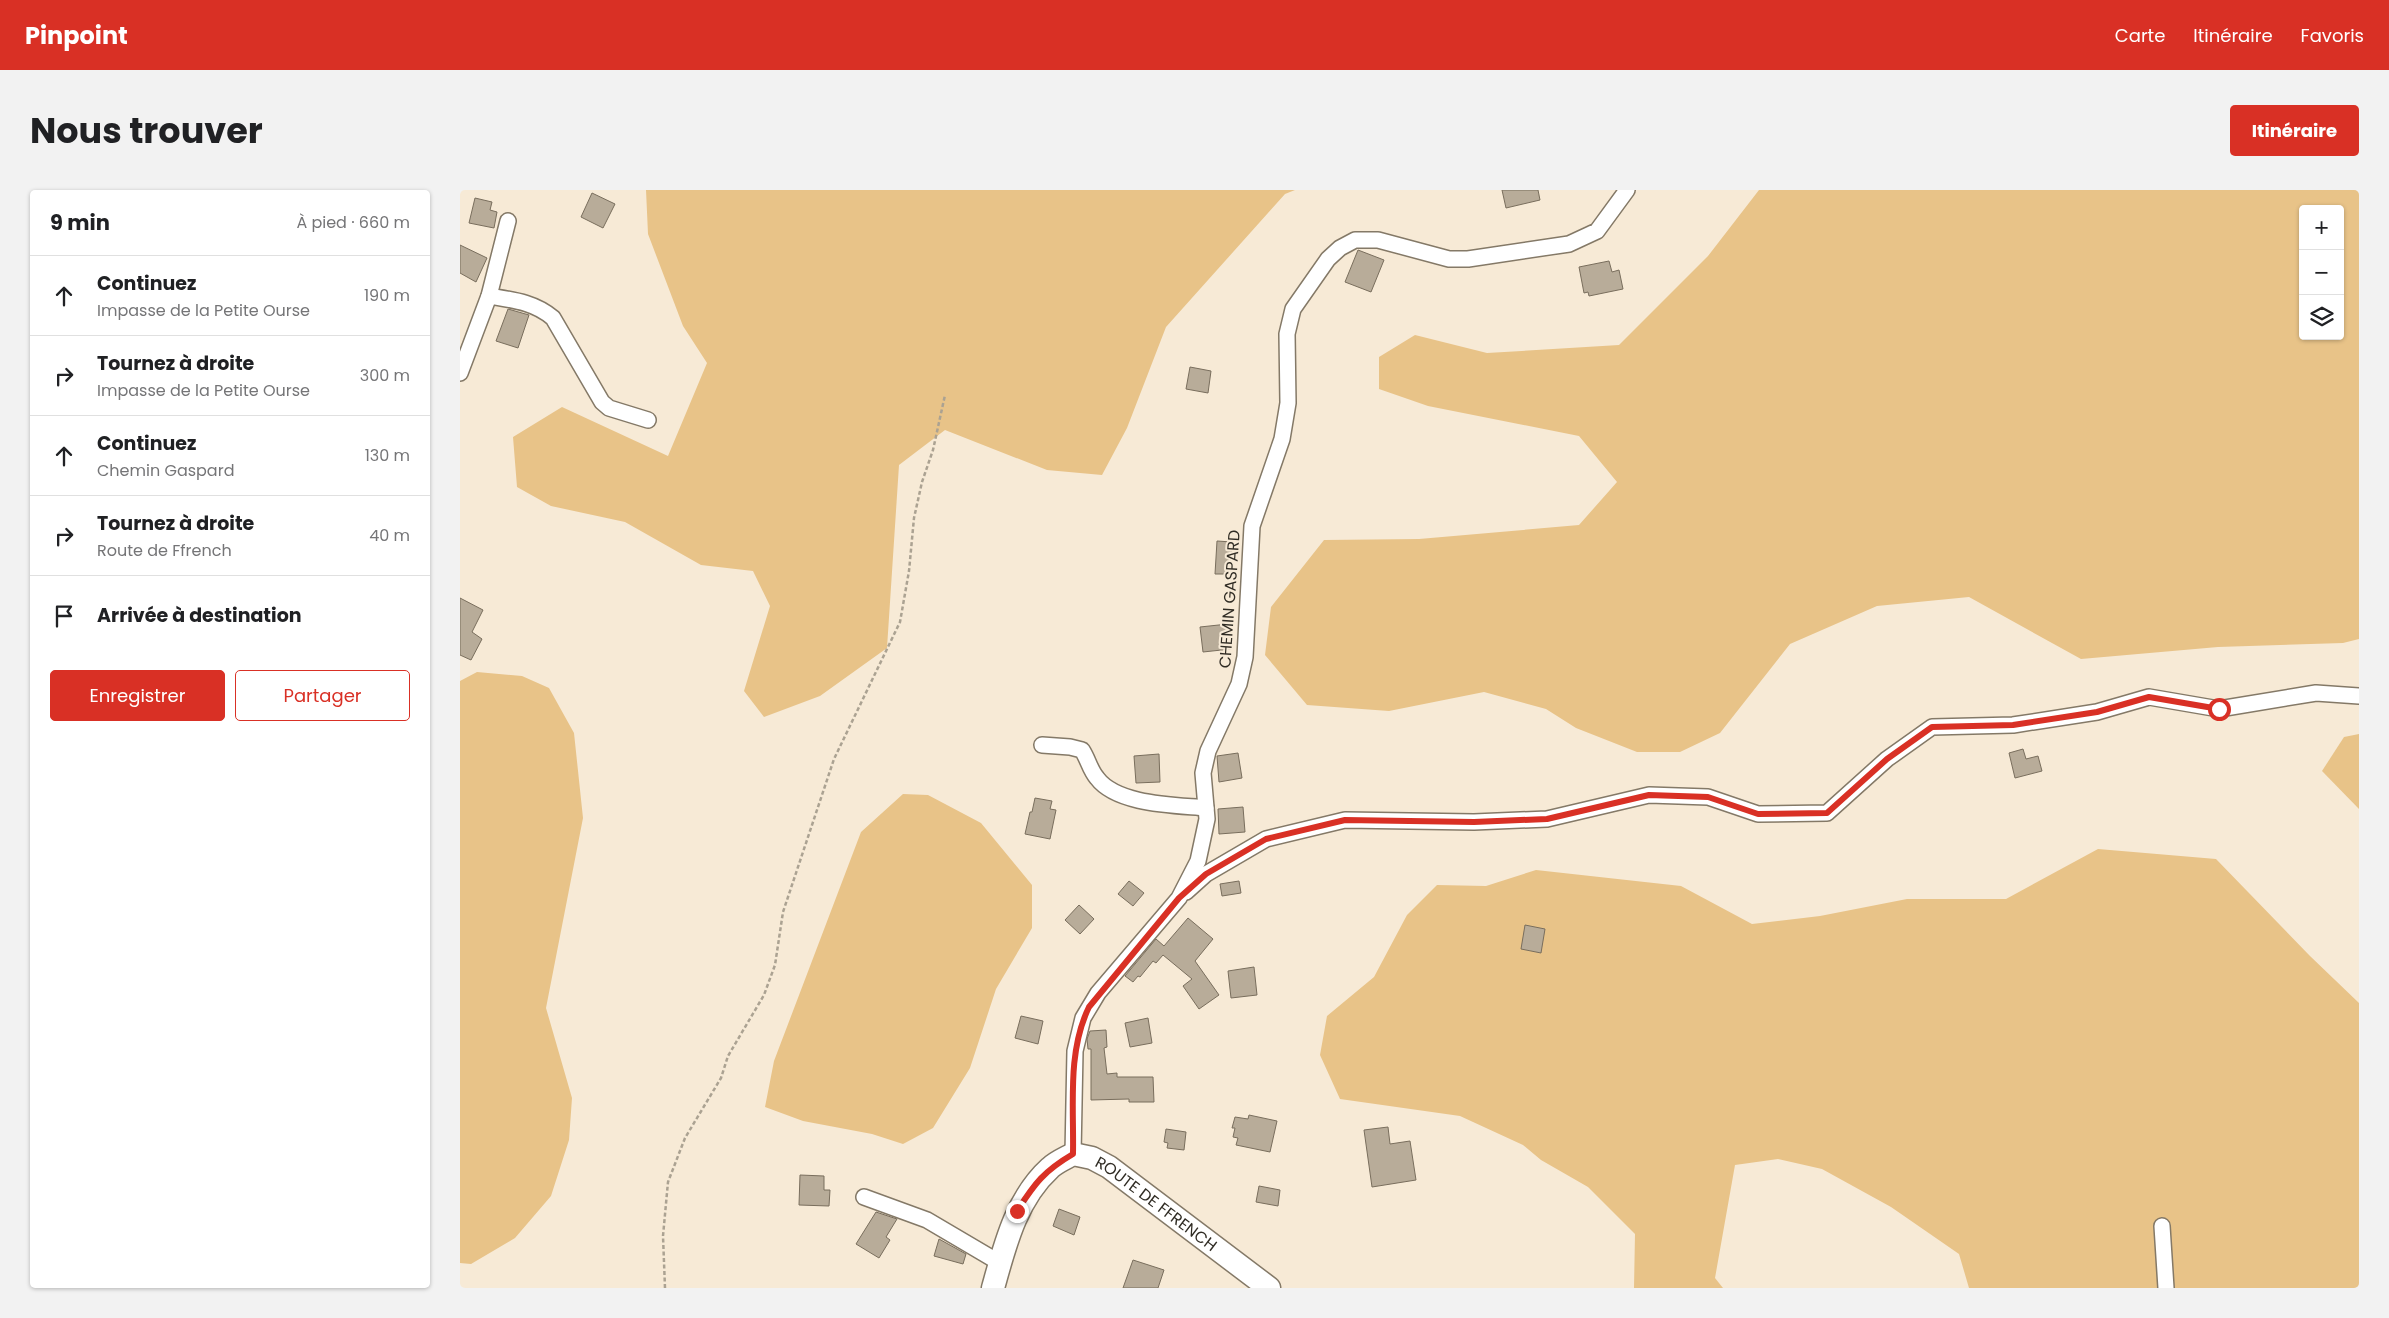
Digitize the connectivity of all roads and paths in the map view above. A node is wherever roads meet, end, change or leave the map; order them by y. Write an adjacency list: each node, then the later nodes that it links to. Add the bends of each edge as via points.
1 (1628, 190): 9 (street, CHEMIN GASPARD, via 1597,231 1569,244 1448,259 1378,240 1355,240 1328,259 1293,309 1287,334 1288,403 1282,439 1252,526 1245,657 1239,684 1208,752 1203,773)
2 (508, 221): 3 (street)
3 (489, 296): 4 (street); 6 (street, via 530,303 542,309 553,318 602,402 609,408)
4 (460, 373)
5 (945, 395): 15 (path, via 916,509 900,622 834,759 783,912 774,965 764,994 728,1056 721,1078 685,1138 668,1182 663,1236)
6 (648, 420)
7 (2359, 696): 10 (street, via 2316,692 2219,709 2149,697 2097,712 2013,725 1932,727 1887,759 1827,813 1758,814 1708,797 1649,795 1547,819 1474,822 1345,820 1266,839 1206,874)
8 (1042, 745): 9 (street, via 1082,750 1096,777 1116,793 1158,804)
9 (1206, 808): 10 (street, CHEMIN GASPARD, via 1207,819 1198,861)
10 (1179, 898): 11 (street, CHEMIN GASPARD, via 1098,993 1084,1018 1075,1051)
11 (1073, 1154): 14 (main road, ROUTE DE FFRENCH, via 1052,1166 1033,1185 1017,1211); 17 (main road, ROUTE DE FFRENCH, via 1092,1158 1109,1167)
12 (864, 1197): 14 (street, via 928,1220)
13 (2162, 1226): 18 (street)
14 (1000, 1263): 16 (main road, ROUTE DE FFRENCH)
15 (665, 1288)
16 (993, 1288)
17 (1269, 1288)
18 (2166, 1288)

